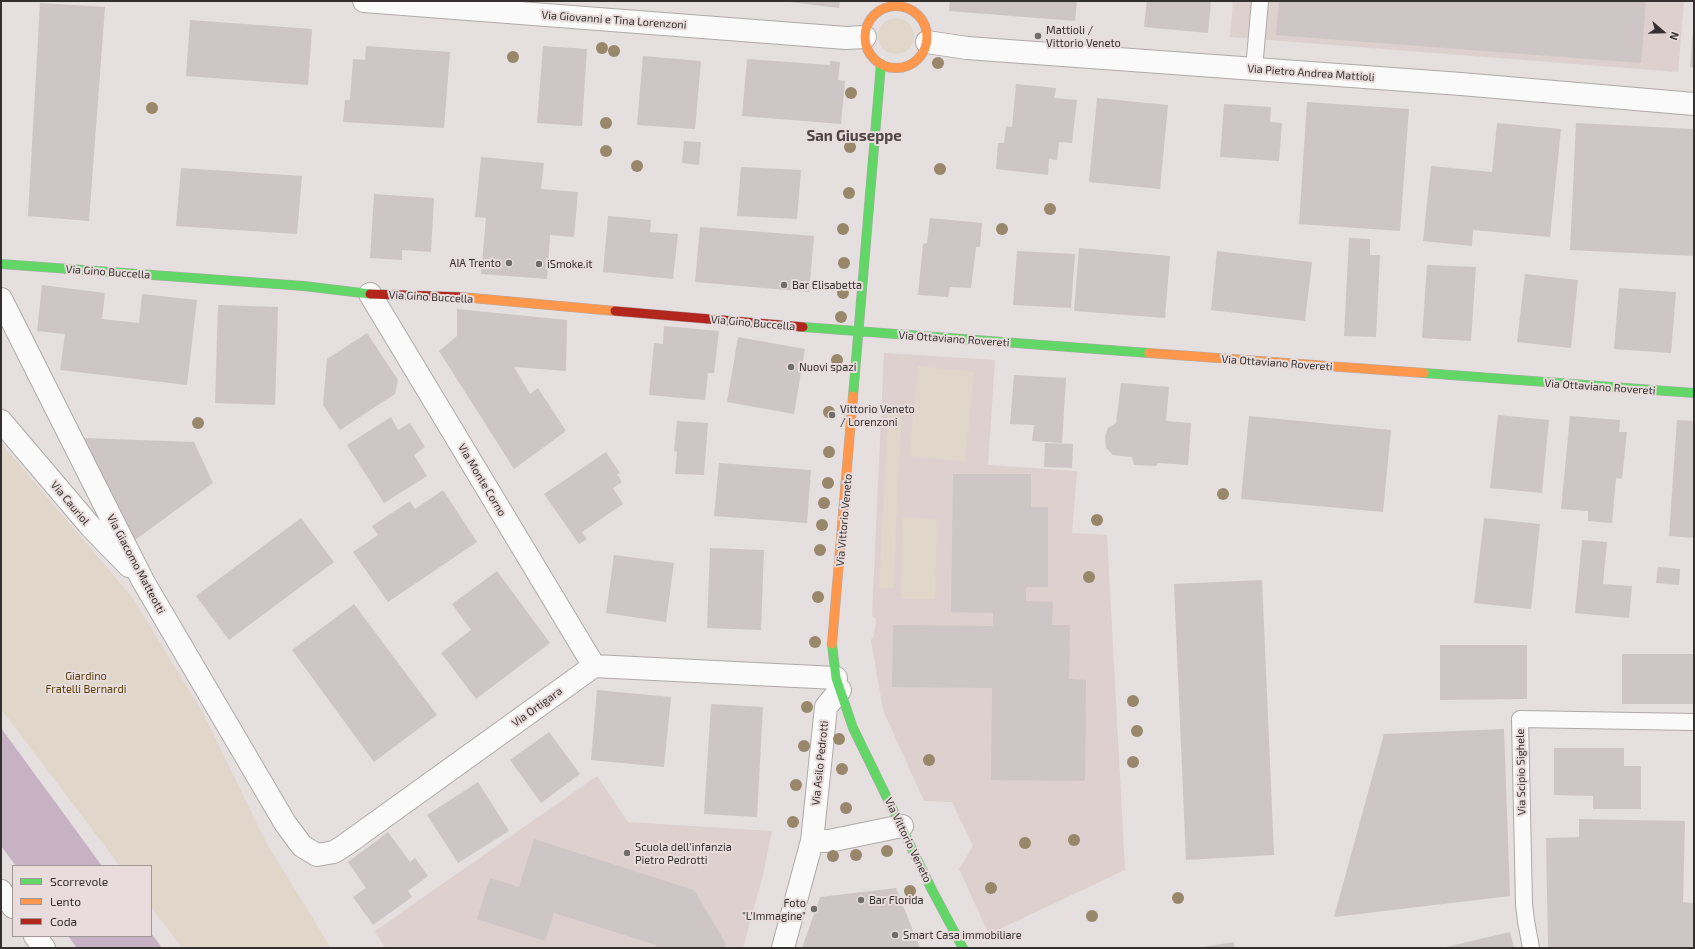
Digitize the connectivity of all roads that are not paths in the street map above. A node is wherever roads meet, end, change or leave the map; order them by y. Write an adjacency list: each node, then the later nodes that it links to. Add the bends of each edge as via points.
1 (364, 1): 4 (street, Via Giovanni e Tina Lorenzoni, via 846,38)
2 (1260, 1): 7 (lane)
3 (898, 3): 4 (street, via 878,10 866,27); 5 (street, via 918,13 924,22)
4 (865, 37): 6 (street, via 867,48 873,58)
5 (927, 42): 6 (street, via 924,52 910,65 900,68); 7 (street, Via Pietro Andrea Mattioli, via 967,48)
6 (881, 64): 12 (street, Via Vittorio Veneto)
7 (1254, 69): 8 (street, Via Pietro Andrea Mattioli)
8 (1694, 104)
9 (1, 264): 10 (street, Via Gino Buccella, via 304,286)
10 (370, 294): 12 (street, Via Gino Buccella, via 445,296); 16 (street, Via Monte Corno)
11 (1, 299): 15 (street, Via Giacomo Matteotti)
12 (860, 332): 13 (street, Via Ottaviano Rovereti); 17 (street, Via Vittorio Veneto, via 832,647)
13 (1694, 394)
14 (1, 420): 15 (street, Via Cauriol, via 91,528)
15 (143, 581): 19 (street, Via Giacomo Matteotti)
16 (594, 666): 17 (street); 19 (street, Via Ortigara, via 334,852 317,855 302,846)
17 (838, 684): 20 (street, Via Vittorio Veneto, via 853,728); 21 (street, Via Asilo Pedrotti, via 826,707)
18 (1694, 722): 28 (lane, Via Scipio Sighele, via 1520,719 1524,904)
19 (284, 823)
20 (902, 826): 21 (street, via 829,841); 27 (street, Via Vittorio Veneto)
21 (812, 841): 26 (street, Via Asilo Pedrotti)
22 (1, 891): 23 (street)
23 (12, 906)
24 (36, 937): 25 (street)
25 (44, 948)
26 (783, 948)
27 (963, 948)
28 (1532, 948)

